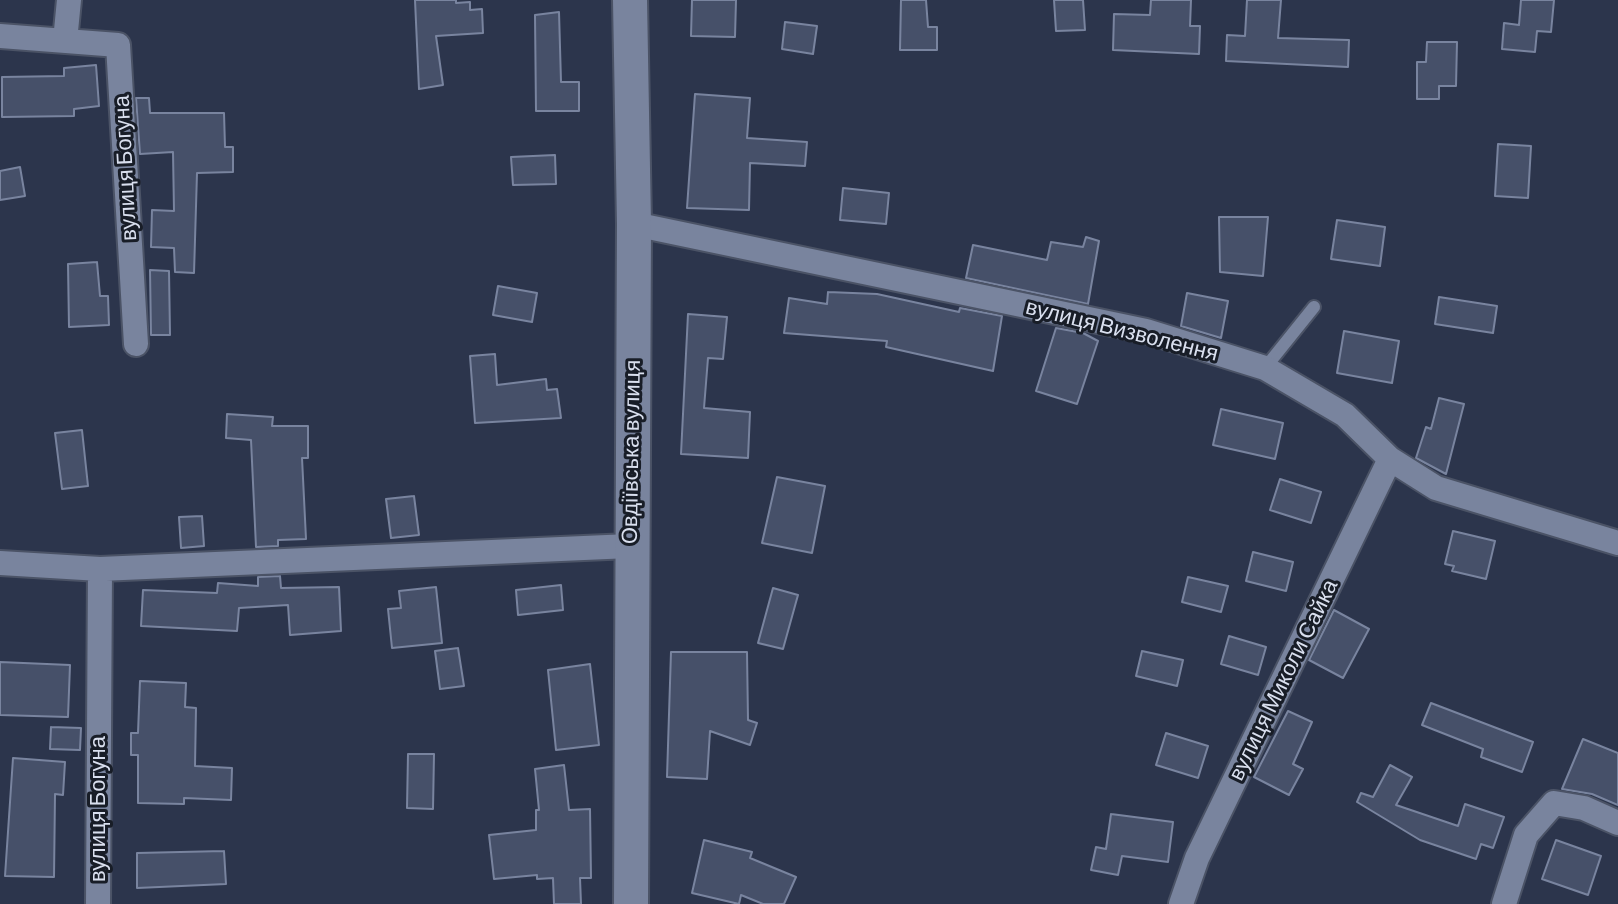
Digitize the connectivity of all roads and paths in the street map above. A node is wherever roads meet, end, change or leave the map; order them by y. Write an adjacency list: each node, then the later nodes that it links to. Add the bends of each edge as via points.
1 (69, 0): 4 (street)
2 (630, 0): 5 (main road, Овдіївська вулиця)
3 (0, 36): 4 (street, вулиця Богуна)
4 (65, 41): 7 (street, вулиця Богуна, via 118,45)
5 (634, 224): 8 (street, вулиця Визволення, via 1146,331); 11 (main road, Овдіївська вулиця)
6 (1314, 307): 8 (lane)
7 (136, 344)
8 (1265, 368): 9 (street, вулиця Визволення, via 1345,415)
9 (1390, 459): 10 (street, вулиця Визволення, via 1436,488); 17 (street, вулиця Миколи Сайка, via 1197,858)
10 (1618, 543)
11 (630, 546): 13 (street); 16 (main road, Овдіївська вулиця)
12 (0, 563): 13 (street)
13 (100, 569): 15 (street, вулиця Богуна)
14 (1618, 823): 18 (street, via 1584,808 1554,803 1526,835)
15 (98, 904)
16 (631, 904)
17 (1181, 904)
18 (1504, 904)

